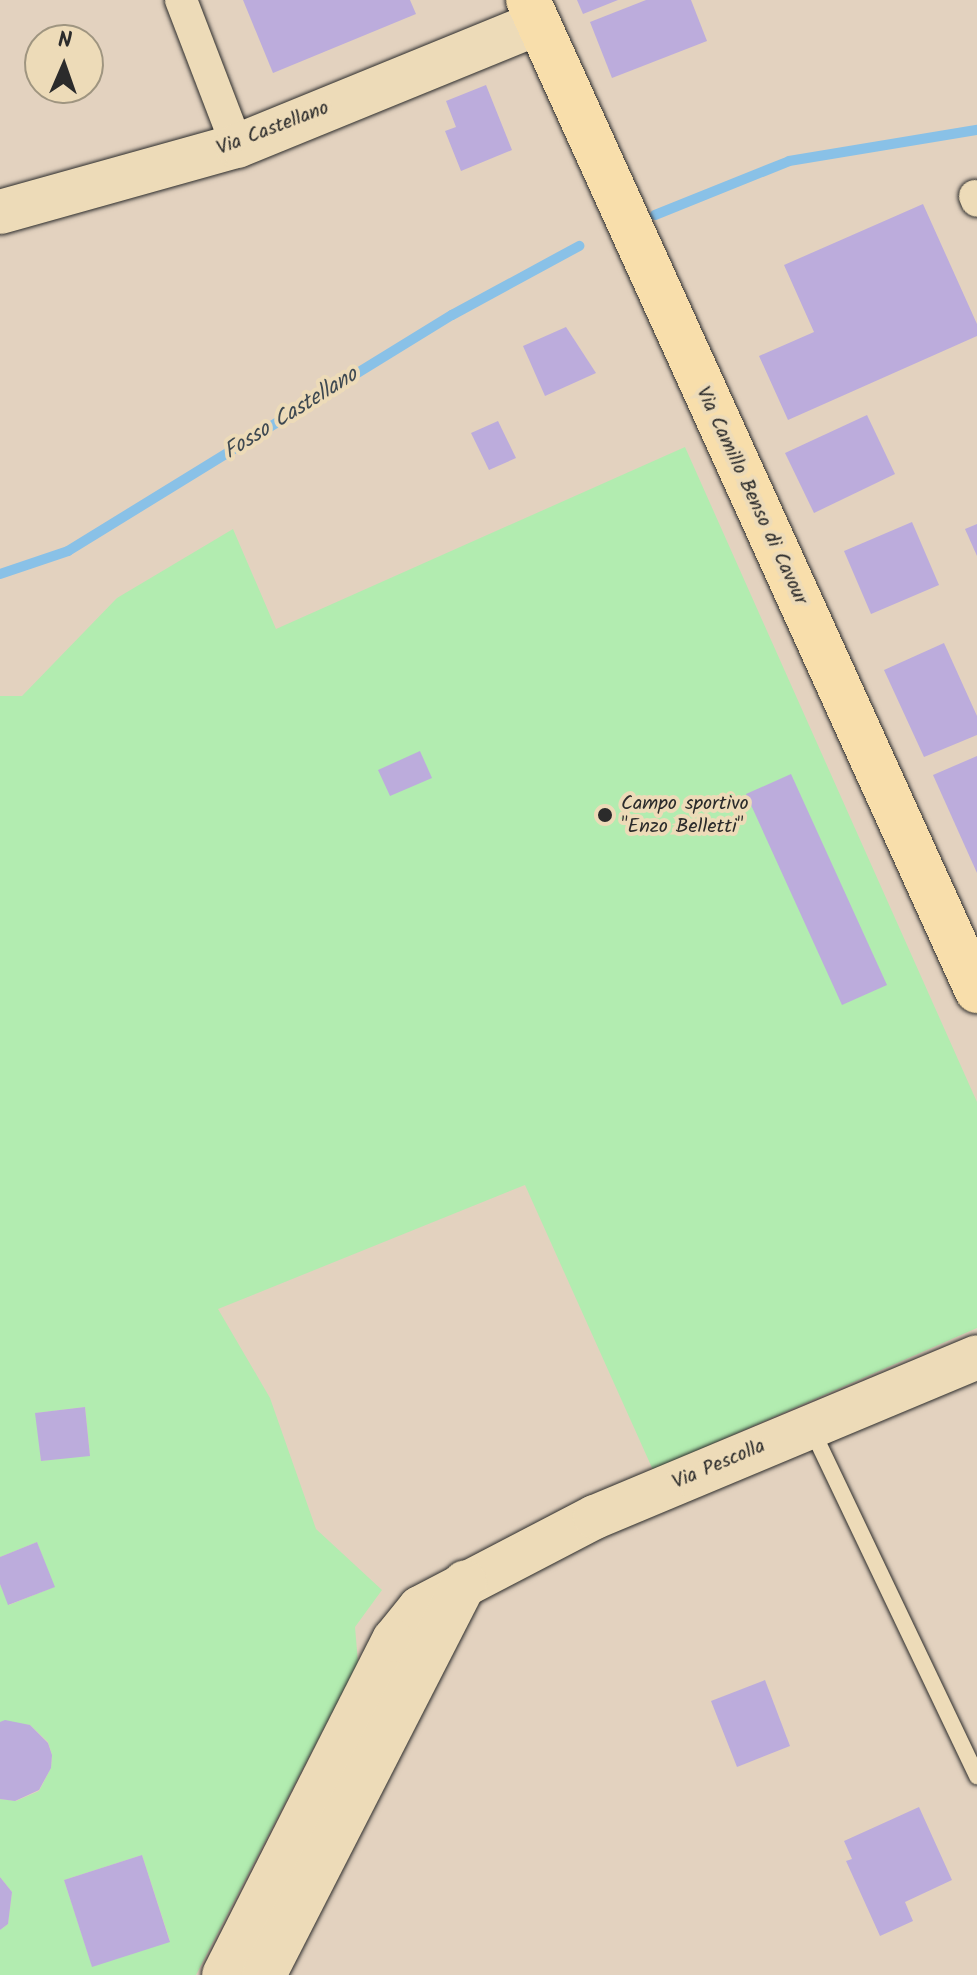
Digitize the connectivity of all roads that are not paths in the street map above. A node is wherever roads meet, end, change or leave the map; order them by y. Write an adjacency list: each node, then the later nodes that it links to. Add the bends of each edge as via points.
1 (181, 0): 3 (street)
2 (533, 11): 3 (street, Via Castellano); 5 (main road, Via Camillo Benso di Cavour)
3 (237, 146): 4 (street, Via Castellano)
4 (0, 212)
5 (977, 991)
6 (977, 1357): 7 (street, Via Pescolla)
7 (811, 1427): 8 (street, Via Pescolla, via 595,1517); 9 (lane)
8 (465, 1583): 10 (street, Via Pescolla, via 420,1608 394,1640); 11 (street)
9 (977, 1776)
10 (224, 1975)
11 (264, 1975)

